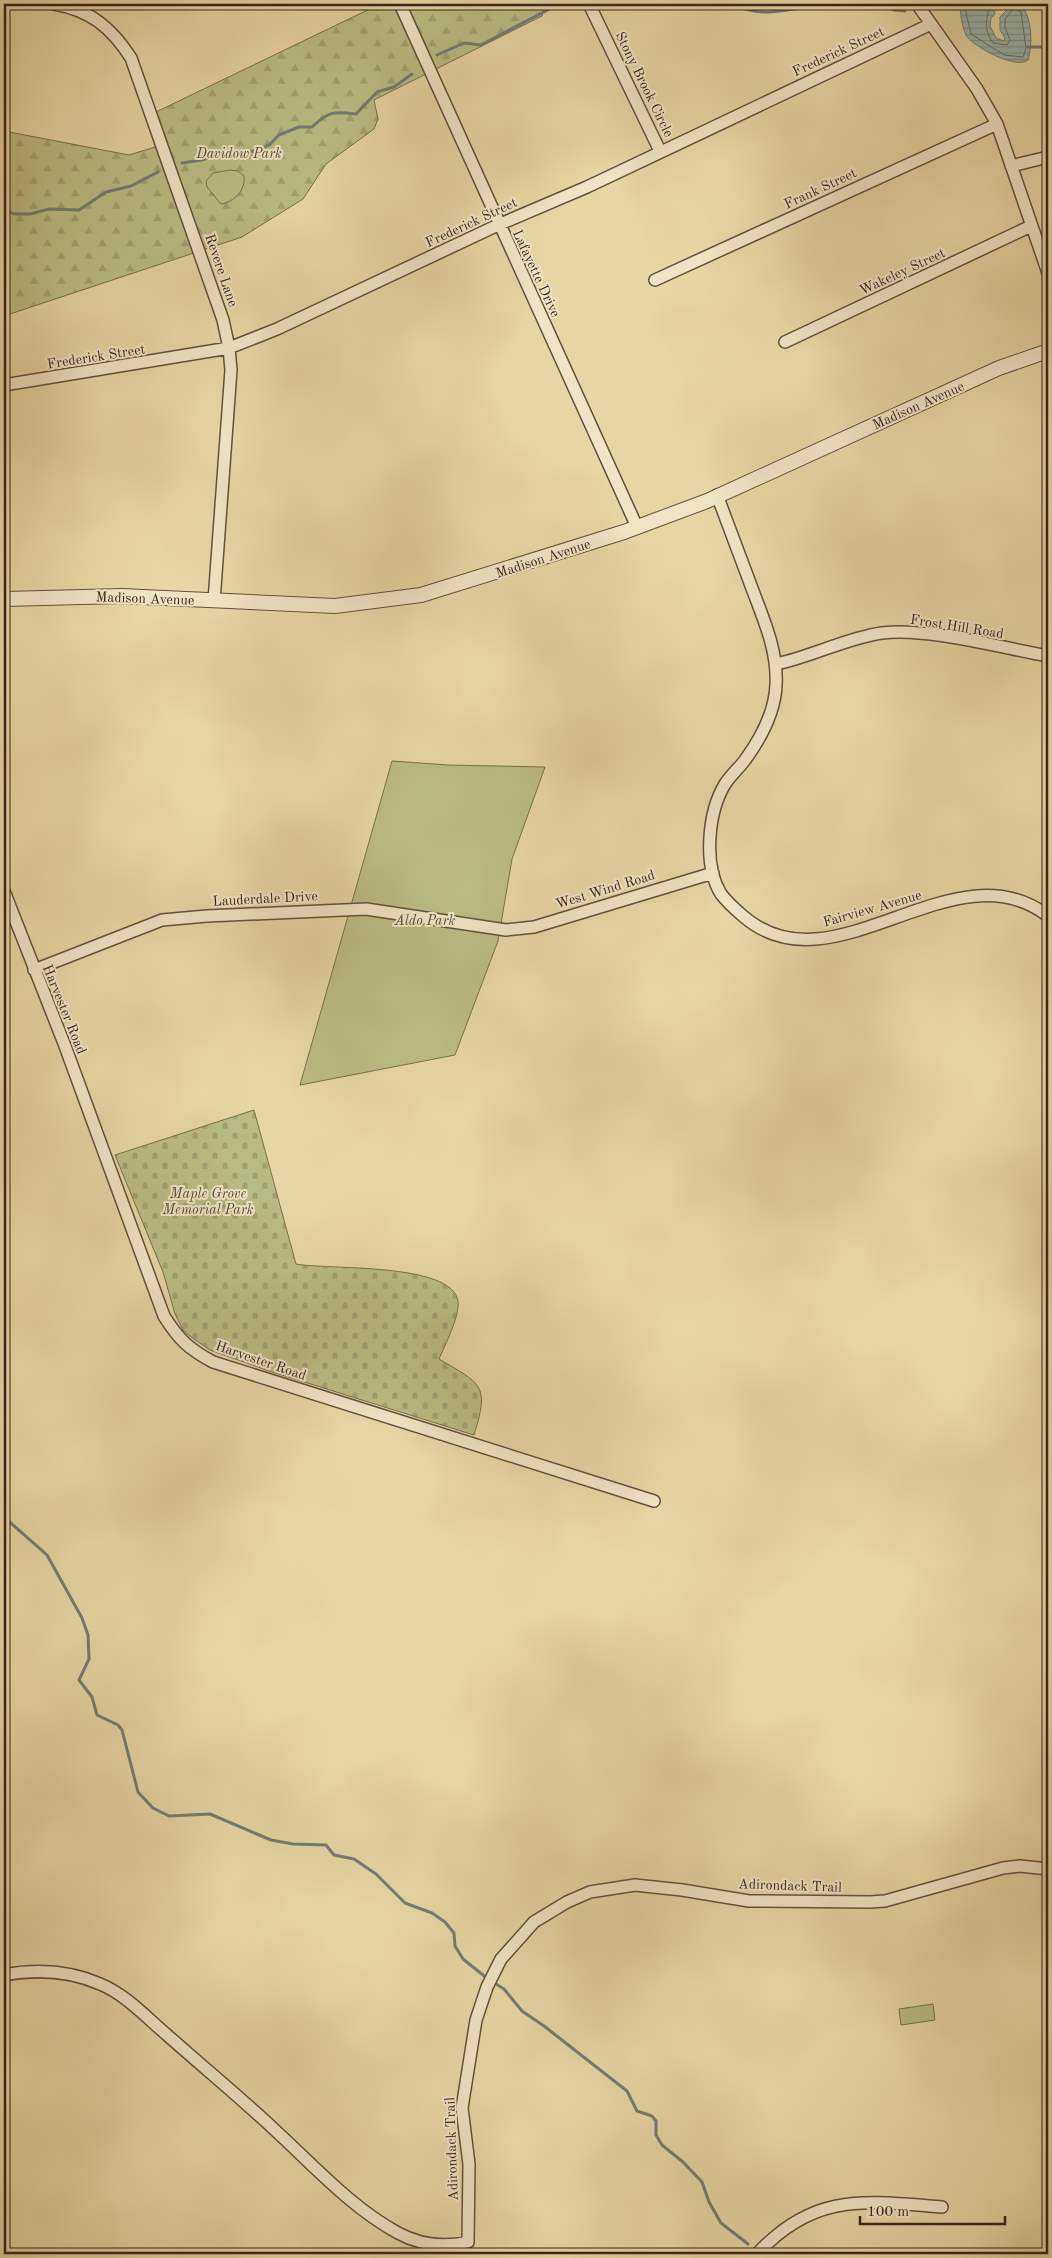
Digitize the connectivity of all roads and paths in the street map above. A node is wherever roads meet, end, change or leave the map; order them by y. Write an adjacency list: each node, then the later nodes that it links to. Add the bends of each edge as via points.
1 (54, 4): 5 (street, Revere Lane)
2 (400, 4): 11 (street, Lafayette Drive)
3 (589, 4): 8 (street, Stony Brook Circle)
4 (917, 4): 6 (street)
5 (75, 6): 16 (street, Revere Lane, via 116,36 131,58 223,320)
6 (931, 24): 7 (street, via 977,89); 8 (street, Frederick Street)
7 (997, 124): 10 (street); 14 (street, Frank Street)
8 (660, 151): 11 (street, Frederick Street)
9 (1048, 157): 10 (street)
10 (1011, 166): 12 (street)
11 (498, 225): 16 (street, Frederick Street, via 277,329); 20 (street, Lafayette Drive)
12 (1031, 226): 13 (street); 15 (street, Wakeley Street)
13 (1048, 274)
14 (655, 280)
15 (785, 342)
16 (229, 348): 18 (street, Frederick Street); 22 (street, Revere Lane, via 231,370)
17 (1048, 351): 19 (street, Madison Avenue, via 999,368)
18 (4, 385)
19 (717, 495): 20 (street, Madison Avenue); 24 (street, Fairview Avenue, via 770,636)
20 (637, 527): 22 (street, Madison Avenue, via 421,596 336,606)
21 (4, 598): 22 (street, Madison Avenue, via 122,596)
22 (214, 601)
23 (1048, 656): 24 (street, Frost Hill Road, via 934,636 882,633)
24 (776, 664): 25 (street, Fairview Avenue, via 771,712 761,736 725,784 713,818 710,847)
25 (713, 873): 27 (street, Fairview Avenue, via 721,893 747,920 772,934 792,938 816,940 980,894 1018,900); 28 (street, West Wind Road, via 534,926)
26 (4, 891): 29 (street, Harvester Road)
27 (1048, 916)
28 (506, 930): 29 (street, Lauderdale Drive, via 366,909 198,916 162,920)
29 (34, 970): 30 (street, Harvester Road, via 164,1316 193,1351 214,1362)
30 (654, 1501)
31 (1048, 1869): 32 (street, Adirondack Trail, via 1003,1868 885,1901 870,1902 749,1901 658,1886 614,1887 590,1892 567,1902 534,1922 515,1941 493,1973 476,2020 462,2108 469,2164 468,2242 450,2246 430,2244 400,2234 358,2207 244,2101 116,1992 84,1978 44,1971)
32 (4, 1976)
33 (942, 2207): 34 (street, via 872,2201 820,2209 793,2222)
34 (757, 2254)

